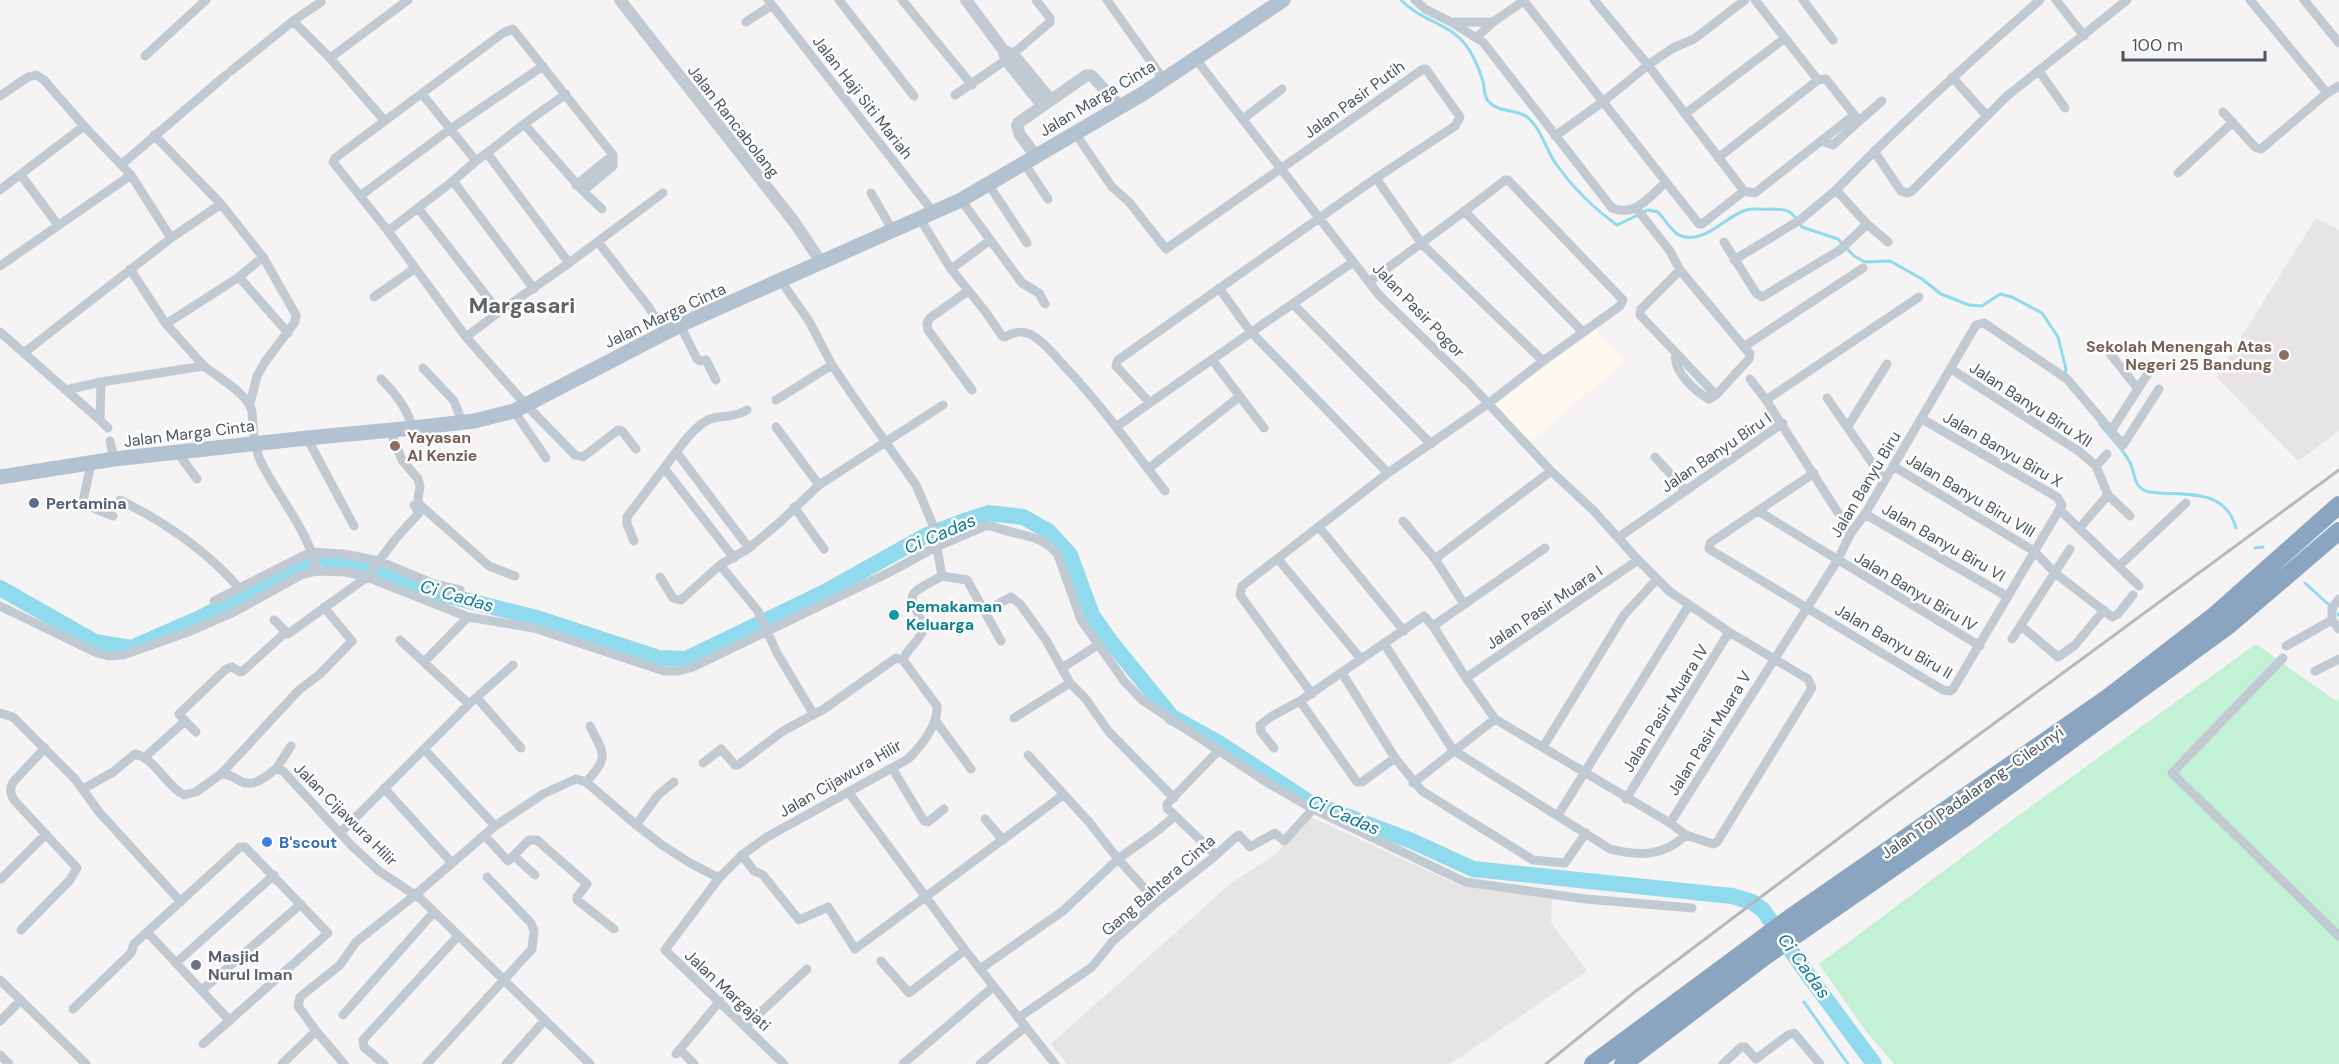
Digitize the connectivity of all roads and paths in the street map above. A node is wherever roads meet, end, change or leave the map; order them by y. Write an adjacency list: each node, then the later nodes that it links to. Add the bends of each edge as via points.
1 (206, 0): 33 (street)
2 (408, 0): 34 (street)
3 (620, 0): 111 (street, Jalan Rancabolang, via 795,224)
4 (839, 0): 50 (street)
5 (902, 0): 42 (street)
6 (966, 0): 32 (street)
7 (1036, 0): 32 (street, via 1050,21)
8 (1107, 0): 40 (street)
9 (1283, 0): 35 (main road, Jalan Marga Cinta)
10 (1415, 0): 25 (street, via 1431,14)
11 (1525, 0): 26 (street); 51 (street)
12 (1594, 0): 36 (street)
13 (1745, 0): 36 (street, via 1701,34)
14 (1755, 0): 29 (street)
15 (1803, 0): 30 (street)
16 (2040, 0): 39 (street)
17 (2056, 0): 27 (street)
18 (2127, 0): 27 (street)
19 (2304, 0): 31 (street)
20 (321, 2): 23 (street)
21 (770, 2): 24 (street); 97 (street, Jalan Haji Siti Mariah)
22 (2255, 2): 45 (street)
23 (293, 21): 34 (street); 67 (street)
24 (746, 22)
25 (1451, 22): 26 (street); 28 (street)
26 (1493, 22): 28 (street)
27 (2084, 36): 38 (street)
28 (1477, 37): 68 (street)
29 (1785, 38): 41 (street); 57 (street)
30 (1833, 40)
31 (2339, 43)
32 (1007, 55): 42 (street); 53 (street)
33 (145, 56)
34 (330, 58): 61 (street)
35 (1195, 58): 40 (main road, Jalan Marga Cinta); 60 (street, Jalan Pasir Pogor)
36 (1648, 65): 51 (street); 57 (street)
37 (543, 66): 46 (street, via 510,29); 47 (street); 65 (street)
38 (2039, 70): 55 (street); 58 (street)
39 (1952, 77): 58 (street); 69 (street)
40 (1164, 80): 54 (main road, Jalan Marga Cinta)
41 (1818, 80): 59 (street, via 1826,79); 71 (street)
42 (972, 85): 48 (street)
43 (2339, 86): 45 (street)
44 (1282, 89): 60 (street)
45 (2327, 93): 62 (street, via 2261,149)
46 (422, 94): 61 (street); 65 (street)
47 (566, 94): 63 (street); 83 (street, via 613,155)
48 (955, 95)
49 (0, 96): 64 (street, via 36,75 45,80)
50 (914, 96)
51 (1604, 101): 68 (street); 81 (street)
52 (1882, 101): 59 (street)
53 (1046, 102): 54 (street, via 1088,74); 72 (street, via 1017,126)
54 (1120, 106): 66 (main road, Jalan Marga Cinta)
55 (2065, 108)
56 (2223, 112): 62 (street)
57 (1685, 114): 71 (street)
58 (1987, 116): 69 (street, via 1908,193 1901,191)
59 (1857, 118): 86 (street, via 1755,193)
60 (1242, 119): 75 (street, Jalan Pasir Pogor)
61 (384, 120): 89 (street, via 333,162)
62 (2233, 122): 76 (street)
63 (524, 124): 70 (street); 83 (street)
64 (84, 126): 74 (street); 77 (street)
65 (449, 130): 73 (street); 89 (street)
66 (1075, 133): 72 (main road, Jalan Marga Cinta); 75 (street, via 1112,187 1167,249)
67 (154, 135): 74 (street); 92 (street)
68 (1555, 136): 95 (street, via 1612,208)
69 (1874, 151): 85 (street)
70 (487, 153): 73 (street); 114 (street)
71 (1718, 158): 86 (street)
72 (1030, 160): 82 (main road, Jalan Marga Cinta); 90 (street)
73 (476, 161): 80 (street)
74 (122, 164): 78 (street)
75 (1281, 170): 79 (street, Jalan Pasir Putih, via 1426,69 1460,117 1455,126); 98 (street, Jalan Pasir Pogor)
76 (2178, 173)
77 (21, 175): 84 (street); 100 (street)
78 (130, 175): 100 (street); 103 (street)
79 (1376, 178): 98 (street); 109 (street)
80 (453, 181): 93 (street); 125 (street)
81 (1666, 182): 86 (street, via 1701,224); 95 (street)
82 (989, 185): 91 (main road, Jalan Marga Cinta); 108 (street)
83 (579, 188): 94 (street)
84 (0, 190)
85 (1836, 190): 99 (street); 112 (street, via 1800,220)
86 (1744, 191)
87 (663, 193): 105 (street)
88 (872, 193): 102 (street)
89 (360, 196): 101 (street)
90 (1048, 199)
91 (961, 200): 97 (main road, Jalan Marga Cinta); 104 (street)
92 (221, 204): 103 (street); 110 (street)
93 (418, 208): 101 (street); 131 (street)
94 (602, 209)
95 (1637, 210): 120 (street)
96 (1465, 212): 109 (street); 136 (street); 136 (street, via 1505,180 1511,181 1622,298 1620,306)
97 (927, 216): 102 (main road, Jalan Marga Cinta); 119 (street, Jalan Haji Siti Mariah)
98 (1320, 219): 113 (street, Jalan Pasir Pogor); 124 (street)
99 (1867, 224): 107 (street); 112 (street, via 1840,250 1764,297 1756,293)
100 (58, 225): 115 (street)
101 (388, 231): 118 (street)
102 (893, 231): 111 (main road, Jalan Marga Cinta)
103 (171, 238): 117 (street)
104 (989, 241): 119 (street); 129 (street, via 1022,283 1039,293)
105 (598, 242): 114 (street); 138 (street)
106 (1724, 242): 112 (street)
107 (1887, 242)
108 (1027, 243)
109 (1422, 244): 122 (street); 144 (street)
110 (263, 257): 121 (street); 137 (street, via 296,315)
111 (829, 258): 123 (main road, Jalan Marga Cinta)
112 (1734, 260)
113 (1353, 262): 122 (street, Jalan Pasir Pogor); 130 (street)
114 (570, 263): 125 (street)
115 (0, 266)
116 (1863, 268): 140 (street)
117 (130, 269): 132 (street); 142 (street)
118 (414, 269): 127 (street); 139 (street)
119 (951, 269): 126 (street, Jalan Haji Siti Mariah)
120 (1680, 270): 140 (street); 140 (street, via 1640,315 1716,396 1749,359)
121 (239, 277): 132 (street); 137 (street)
122 (1369, 282): 164 (street, Jalan Pasir Pogor)
123 (773, 285): 133 (main road, Jalan Marga Cinta); 146 (street, via 812,326)
124 (1220, 288): 134 (street); 163 (street, via 1117,361 1116,366)
125 (534, 289): 131 (street)
126 (968, 291): 158 (street, via 927,323 928,330); 175 (street, Jalan Haji Siti Mariah, via 1003,337 1020,332 1034,336 1048,347)
127 (374, 297)
128 (1919, 297): 162 (street)
129 (1045, 304)
130 (1293, 304): 134 (street); 185 (street)
131 (500, 312): 139 (street)
132 (166, 324): 147 (street)
133 (680, 325): 138 (main road, Jalan Marga Cinta); 153 (street, via 697,359 706,360)
134 (1250, 331): 143 (street); 199 (street)
135 (0, 332): 142 (street)
136 (1583, 332): 144 (street)
137 (288, 333): 165 (street, via 261,369)
138 (665, 333): 167 (main road, Jalan Marga Cinta)
139 (466, 337): 167 (street)
140 (1745, 346)
141 (2104, 346): 155 (street)
142 (25, 352): 157 (street)
143 (1212, 361): 159 (street); 163 (street)
144 (1544, 362): 164 (street)
145 (1887, 364): 173 (street)
146 (832, 365): 161 (street); 183 (street)
147 (204, 366): 154 (street); 165 (street)
148 (423, 368): 171 (street, via 454,401)
149 (1952, 369): 169 (street, Jalan Banyu Biru); 180 (street, Jalan Banyu Biru, via 1980,323 2064,377); 195 (street, Jalan Banyu Biru XII)
150 (2149, 372): 155 (street)
151 (381, 378): 177 (street, via 399,397)
152 (1750, 379): 162 (street)
153 (716, 380)
154 (101, 382): 157 (street); 170 (street)
155 (2138, 389): 180 (street)
156 (2159, 389): 180 (street, via 2125,444)
157 (66, 390): 170 (street)
158 (972, 390)
159 (1239, 397): 178 (street); 197 (street)
160 (1827, 398): 173 (street)
161 (776, 400)
162 (1766, 400): 172 (street)
163 (1150, 403): 175 (street)
164 (1489, 403): 185 (street); 198 (street, Jalan Pasir Pogor)
165 (250, 404): 184 (street)
166 (943, 405): 183 (street)
167 (520, 408): 171 (main road, Jalan Marga Cinta); 186 (street, via 578,456 618,430); 190 (street)
168 (747, 410): 188 (street, via 702,424)
169 (1922, 419): 194 (street, Jalan Banyu Biru); 213 (street, Jalan Banyu Biru X, via 2057,497)
170 (100, 420): 176 (street)
171 (462, 422): 177 (main road, Jalan Marga Cinta)
172 (1783, 423): 200 (street, Jalan Banyu Biru I); 206 (street, Jalan Banyu Biru I)
173 (1848, 426): 203 (street)
174 (776, 427): 204 (street)
175 (1116, 427): 197 (street)
176 (108, 428)
177 (412, 428): 179 (main road, Jalan Marga Cinta)
178 (1264, 428)
179 (390, 431): 181 (main road, Jalan Marga Cinta); 244 (street, via 402,460 418,478 419,504 489,566)
180 (2111, 431)
181 (307, 438): 184 (main road, Jalan Marga Cinta); 220 (street)
182 (110, 441): 192 (street)
183 (886, 441): 204 (street); 226 (street, via 916,484 933,525)
184 (260, 443): 187 (main road, Jalan Marga Cinta); 232 (street, via 260,461)
185 (1431, 444): 199 (street)
186 (636, 449)
187 (177, 452): 192 (main road, Jalan Marga Cinta); 202 (street)
188 (677, 453): 196 (street); 227 (street)
189 (2107, 454): 195 (street)
190 (546, 458)
191 (1655, 458): 206 (street)
192 (114, 459): 193 (main road, Jalan Marga Cinta)
193 (91, 464): 201 (main road, Jalan Marga Cinta); 216 (street, via 83,501)
194 (1893, 466): 203 (street, Jalan Banyu Biru); 231 (street, Jalan Banyu Biru VIII)
195 (2096, 466): 207 (street, Jalan Banyu Biru XII)
196 (664, 468): 225 (street, via 627,517); 233 (street)
197 (1148, 469): 205 (street)
198 (1551, 471): 224 (street, Jalan Pasir Pogor); 235 (street)
199 (1388, 473): 221 (street)
200 (1814, 473): 214 (street); 223 (street, Jalan Banyu Biru I)
201 (0, 477)
202 (197, 479)
203 (1884, 480): 215 (street, Jalan Banyu Biru)
204 (819, 485): 212 (street)
205 (1165, 491)
206 (1686, 491): 224 (street, Jalan Banyu Biru I)
207 (2108, 495): 217 (street); 219 (street)
208 (120, 500): 249 (street, via 199,549)
209 (2186, 503): 240 (street)
210 (414, 505): 238 (street, via 419,513)
211 (2339, 505): 361 (highway, Jalan Tol Padalarang–Cileunyi, via 2214,616)
212 (794, 507): 227 (street); 229 (street)
213 (2060, 510): 231 (street, Jalan Banyu Biru II); 240 (street, Jalan Banyu Biru X)
214 (1758, 511): 237 (street, Jalan Banyu Biru IV); 260 (street, Jalan Banyu Biru II, via 1708,547)
215 (1865, 514): 223 (street, Jalan Banyu Biru); 253 (street, Jalan Banyu Biru VI)
216 (113, 516)
217 (2130, 516)
218 (1403, 521): 235 (street)
219 (2083, 524)
220 (354, 526)
221 (1319, 527): 234 (street); 271 (street)
222 (2339, 531): 361 (highway, Jalan Tol Padalarang–Cileunyi, via 2229,625 1966,817)
223 (1851, 533): 237 (street, Jalan Banyu Biru)
224 (1618, 537): 236 (street, Jalan Pasir Pogor)
225 (634, 541)
226 (936, 544): 245 (street); 269 (street, via 890,572); 277 (street, via 985,526 1042,540 1058,555 1074,605)
227 (749, 548): 233 (street)
228 (1545, 548): 256 (street)
229 (824, 549)
230 (2070, 549): 242 (street)
231 (2034, 551): 242 (street, Jalan Banyu Biru VIII); 253 (street, Jalan Banyu Biru II)
232 (312, 554): 238 (street, via 344,554); 241 (street); 249 (street)
233 (734, 558): 239 (street)
234 (1278, 559): 282 (street); 293 (street, via 1248,580 1240,595)
235 (1435, 559): 256 (street)
236 (1638, 560): 247 (street, Jalan Pasir Pogor); 291 (street, Jalan Pasir Muara I)
237 (1837, 561): 260 (street, Jalan Banyu Biru); 279 (street, Jalan Banyu Biru IV)
238 (379, 562): 243 (street); 250 (street)
239 (720, 566): 246 (street, via 681,600 673,598); 269 (street, via 760,615)
240 (2119, 566): 248 (street, Jalan Banyu Biru X)
241 (317, 568): 243 (street); 261 (street)
242 (2055, 573): 262 (street, Jalan Banyu Biru VIII); 268 (street)
243 (369, 575): 259 (street); 264 (street)
244 (515, 576)
245 (942, 576): 263 (street, via 968,580); 285 (street, via 912,597 924,628)
246 (660, 577)
247 (1657, 579): 257 (street, Jalan Pasir Pogor); 305 (street, via 1624,615)
248 (2139, 586)
249 (240, 588): 252 (street)
250 (460, 590)
251 (2133, 596): 262 (street, via 2112,617)
252 (227, 597): 255 (street); 261 (street)
253 (2008, 597): 279 (street, Jalan Banyu Biru II)
254 (2339, 599): 266 (street, via 2332,608)
255 (214, 601)
256 (1464, 604): 267 (street)
257 (1689, 605): 273 (street, Jalan Pasir Pogor); 319 (street)
258 (0, 606): 261 (street, via 109,656 123,655 191,631)
259 (324, 607): 272 (street); 320 (street, via 352,641 299,690)
260 (1808, 608): 279 (street, Jalan Banyu Biru II, via 1946,690 1953,689); 283 (street, Jalan Banyu Biru)
261 (233, 610)
262 (2104, 610): 268 (street, via 2075,645 2058,657)
263 (985, 611): 276 (street); 288 (street, via 1014,598)
264 (468, 616): 269 (street, via 534,628 664,671 693,667); 286 (street)
265 (274, 620): 272 (street)
266 (2332, 620): 270 (street); 280 (street)
267 (1433, 626): 271 (street, via 1424,616); 291 (street)
268 (2021, 626): 274 (street)
269 (766, 629): 297 (street)
270 (2339, 629)
271 (1404, 631): 278 (street)
272 (286, 632): 301 (street, via 241,672 232,667 226,669 179,714)
273 (1729, 632): 283 (street, Jalan Pasir Pogor); 329 (street, Jalan Pasir Muara IV)
274 (2012, 639)
275 (400, 640): 286 (street)
276 (1001, 641)
277 (1098, 645): 288 (street); 311 (street, via 1142,700)
278 (1385, 645): 282 (street); 310 (street)
279 (1980, 646)
280 (2286, 646)
281 (2283, 658): 365 (street, via 2172,773)
282 (1361, 659): 290 (street)
283 (1774, 659): 335 (street, Jalan Pasir Muara V); 342 (street, Jalan Pasir Pogor, via 1808,679 1812,688 1717,842)
284 (2339, 659): 289 (street)
285 (903, 660): 297 (street, via 896,658); 300 (street, via 936,706)
286 (424, 662): 294 (street)
287 (513, 665): 294 (street)
288 (1062, 668): 292 (street)
289 (2315, 671)
290 (1342, 673): 293 (street); 314 (street)
291 (1466, 678): 299 (street)
292 (1070, 683): 298 (street); 328 (street, via 1116,740)
293 (1312, 694): 295 (street)
294 (473, 701): 307 (street); 309 (street)
295 (1300, 701): 308 (street, via 1260,725); 314 (street, via 1356,780 1362,782)
296 (0, 712): 306 (street, via 13,717)
297 (814, 715): 315 (street, via 783,731 738,765 721,749)
298 (1014, 718)
299 (1496, 719): 305 (street); 310 (street)
300 (935, 720): 316 (street, Jalan Cijawura Hilir, via 918,750); 317 (street)
301 (185, 721): 303 (street); 313 (street)
302 (590, 726): 321 (street, via 604,760)
303 (196, 732)
304 (291, 746): 318 (street)
305 (1543, 747): 319 (street)
306 (45, 748): 325 (street); 340 (street, via 10,786 14,800)
307 (521, 748)
308 (1274, 748)
309 (424, 749): 324 (street); 337 (street)
310 (1453, 750): 323 (street); 332 (street)
311 (1218, 751): 328 (street); 331 (street)
312 (1028, 755): 327 (street)
313 (144, 758): 320 (street, via 184,795 196,792); 325 (street, via 132,754 113,772)
314 (1395, 758): 323 (street)
315 (703, 763)
316 (892, 768): 326 (street, Jalan Cijawura Hilir); 330 (street, via 924,821)
317 (971, 769)
318 (276, 770): 320 (street, Jalan Cijawura Hilir, via 251,784); 338 (street, Jalan Cijawura Hilir, via 283,771)
319 (1583, 773): 329 (street); 332 (street)
320 (221, 774)
321 (586, 782): 336 (street); 337 (street, via 576,779 543,794)
322 (674, 782): 336 (street, via 658,795)
323 (1413, 783): 339 (street, via 1533,860 1565,863)
324 (384, 788): 338 (street); 348 (street)
325 (83, 789): 356 (street)
326 (849, 793): 344 (street, Jalan Cijawura Hilir); 355 (street)
327 (1063, 795): 343 (street); 347 (street)
328 (1174, 798): 333 (street, via 1167,804)
329 (1626, 799): 335 (street)
330 (944, 809)
331 (1313, 809): 345 (street, Gang Bahtera Cinta, via 1284,841 1275,833 1250,846 1239,835); 359 (street, via 1465,882 1586,899)
332 (1558, 815): 339 (street)
333 (1174, 816): 345 (street); 347 (street)
334 (985, 819): 343 (street)
335 (1670, 824): 342 (street)
336 (636, 825): 352 (street)
337 (495, 826): 341 (street)
338 (340, 833): 354 (street, Jalan Cijawura Hilir, via 379,871)
339 (1586, 833): 342 (street, via 1610,849 1640,855 1669,848)
340 (46, 834): 353 (street); 363 (street, via 76,870)
341 (485, 836): 346 (street, via 508,861); 348 (street)
342 (1686, 836)
343 (1002, 840): 355 (street)
344 (742, 855): 352 (street, Jalan Cijawura Hilir); 355 (street, via 754,871 764,875 799,920 828,907 854,949)
345 (1216, 855): 357 (street, Gang Bahtera Cinta)
346 (514, 856): 349 (street); 362 (street, via 529,840 537,840 587,884 577,900)
347 (1118, 859): 357 (street); 372 (street, via 1063,911)
348 (452, 863): 354 (street)
349 (535, 874)
350 (274, 875): 356 (street, via 248,848 240,847); 358 (street); 370 (street)
351 (486, 877): 374 (street, via 529,920 534,931 530,952)
352 (719, 878): 378 (street, Jalan Margajati, via 665,950)
353 (1, 879)
354 (415, 895): 360 (street, Jalan Cijawura Hilir); 387 (street, via 364,935 340,965 300,997 298,1006)
355 (926, 897): 367 (street)
356 (181, 902): 364 (street)
357 (1157, 902): 381 (street, Gang Bahtera Cinta, via 1111,943 1092,967)
358 (301, 904): 376 (street); 384 (street, via 328,931 327,935)
359 (1692, 908)
360 (434, 912): 366 (street, Jalan Cijawura Hilir); 380 (street)
361 (1795, 925): 368 (highway, Jalan Tol Padalarang–Cileunyi)
362 (614, 929)
363 (21, 930)
364 (148, 933): 370 (street); 379 (street)
365 (2339, 936)
366 (457, 937): 374 (street, Jalan Cijawura Hilir); 395 (street, via 363,1040 364,1047)
367 (965, 950): 369 (street, via 908,993); 372 (street)
368 (1760, 950): 404 (highway, Jalan Tol Padalarang–Cileunyi); 405 (highway, Jalan Tol Padalarang–Cileunyi)
369 (881, 961)
370 (176, 963): 376 (street)
371 (807, 969): 385 (street)
372 (980, 969): 375 (street)
373 (0, 980): 377 (street)
374 (503, 982): 382 (street, Jalan Cijawura Hilir); 396 (street)
375 (993, 987): 381 (street); 401 (street)
376 (202, 990): 384 (street)
377 (21, 1000): 383 (street); 392 (street)
378 (720, 1001): 385 (street, Jalan Margajati); 399 (street, via 680,1054)
379 (73, 1009)
380 (343, 1015)
381 (1018, 1018): 386 (street)
382 (545, 1020): 397 (street); 398 (street, Jalan Cijawura Hilir)
383 (0, 1021)
384 (230, 1021): 388 (street)
385 (746, 1026): 400 (street, Jalan Margajati)
386 (1025, 1027): 402 (street); 403 (street)
387 (316, 1031): 393 (street); 394 (street)
388 (203, 1044)
389 (0, 1055): 391 (street)
390 (1758, 1062): 406 (street, via 1741,1047); 407 (street, via 1794,1033)
391 (9, 1064)
392 (86, 1064)
393 (282, 1064)
394 (344, 1064)
395 (384, 1064)
396 (427, 1064)
397 (506, 1064)
398 (590, 1064)
399 (694, 1064)
400 (784, 1064)
401 (903, 1064)
402 (980, 1064)
403 (1055, 1064)
404 (1593, 1064)
405 (1623, 1064)
406 (1723, 1064)
407 (1820, 1064)

